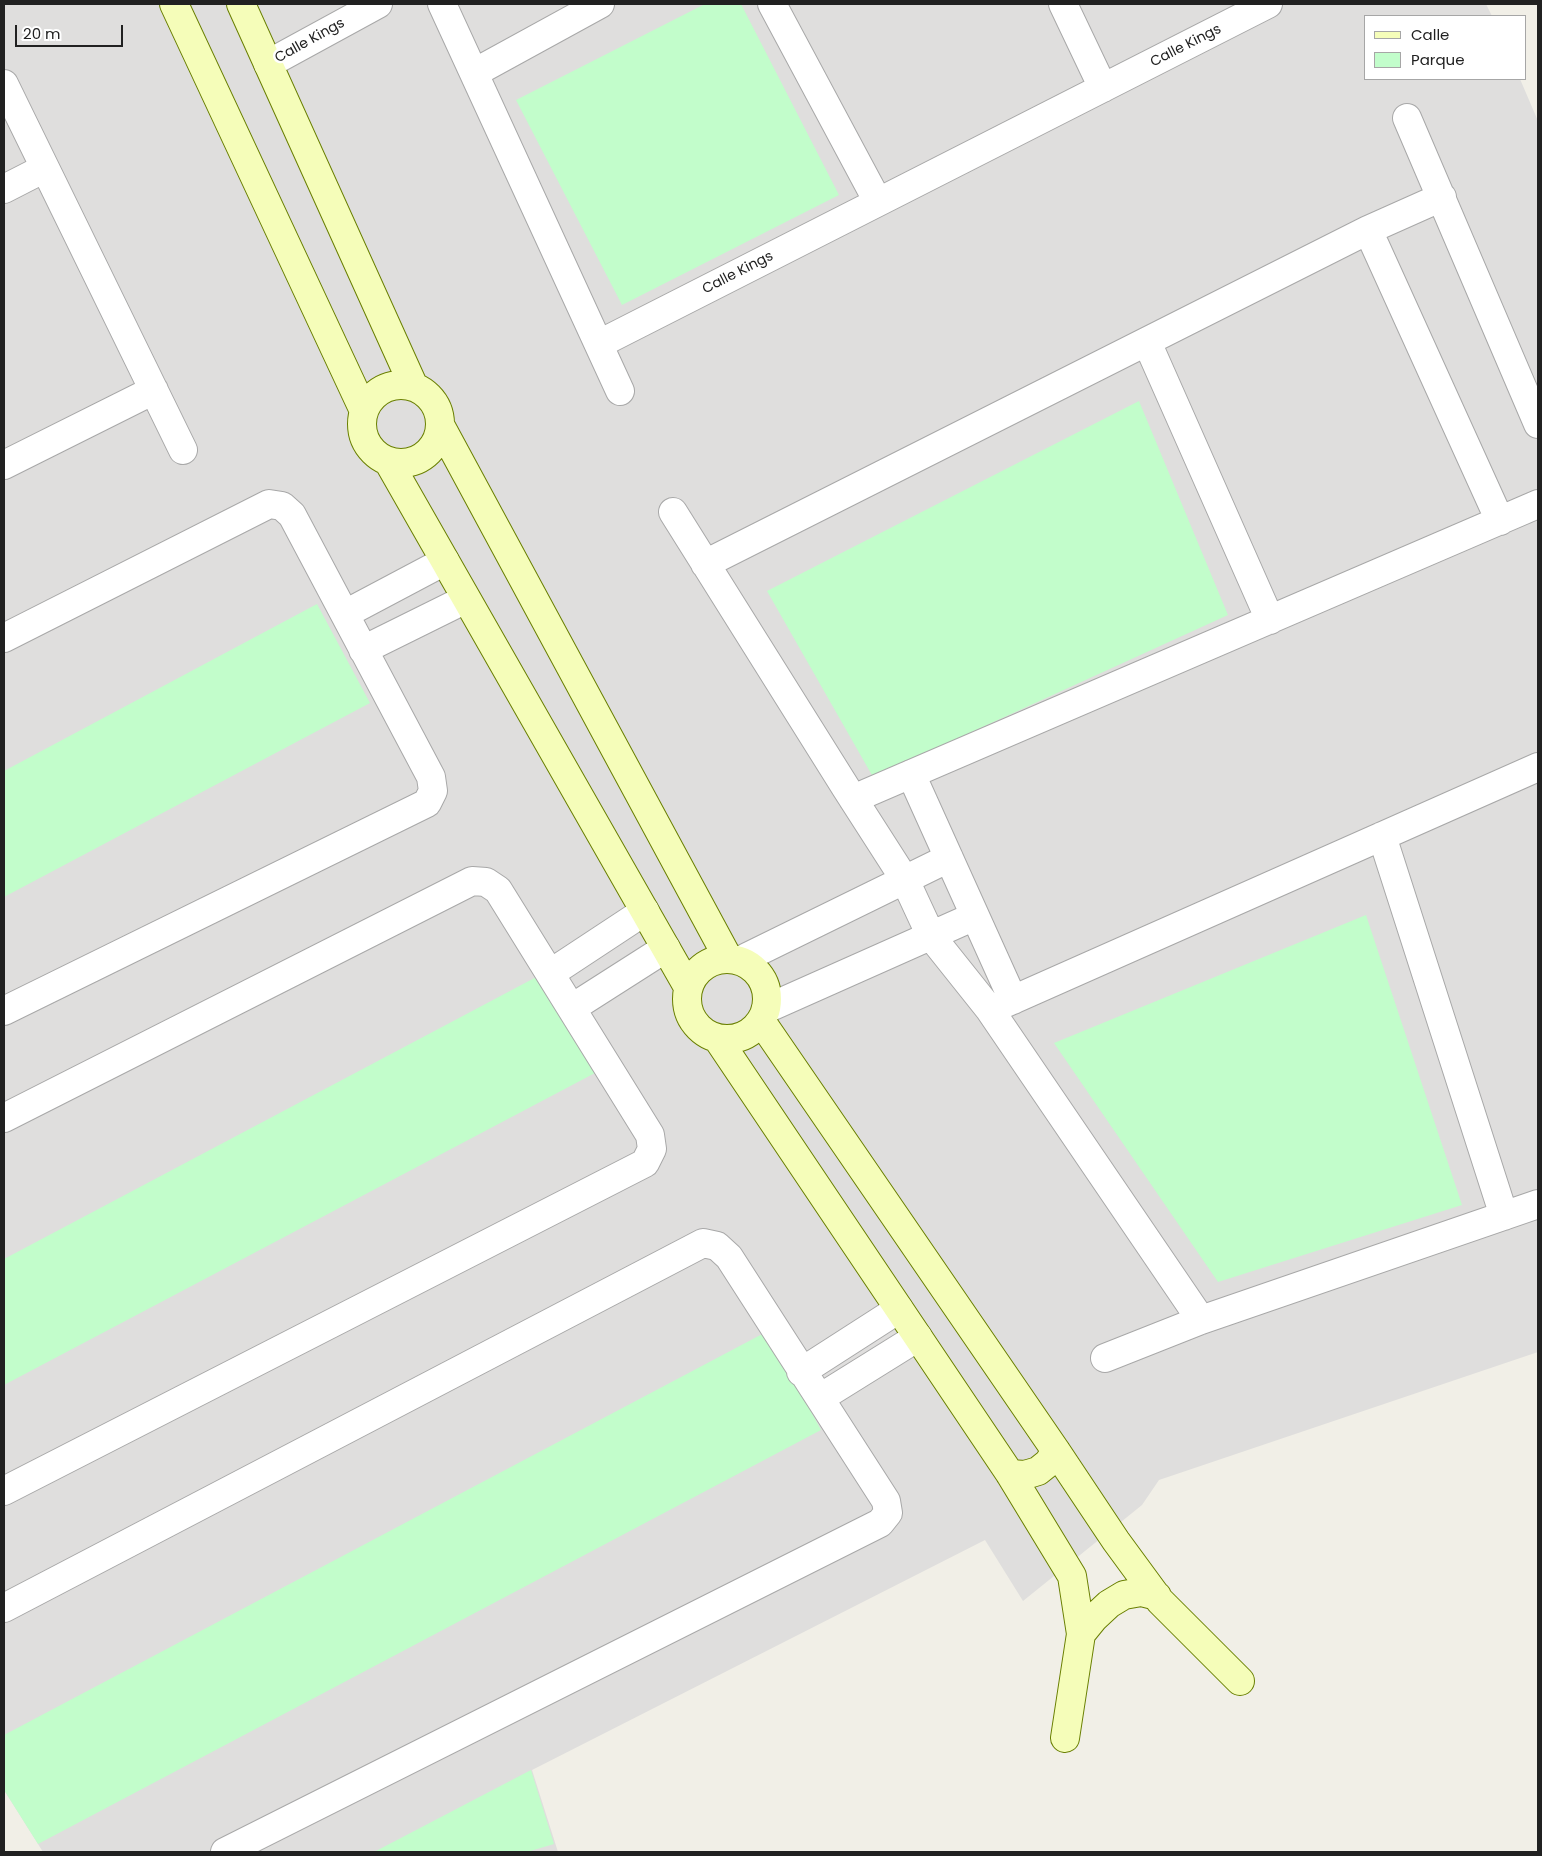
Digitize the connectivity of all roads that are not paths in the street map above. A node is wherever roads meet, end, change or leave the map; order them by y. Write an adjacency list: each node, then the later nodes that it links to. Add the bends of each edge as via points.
1 (174, 4): 24 (street)
2 (378, 4): 9 (street, Calle Kings)
3 (442, 4): 10 (street)
4 (600, 4): 10 (street)
5 (772, 4): 17 (street)
6 (1062, 4): 12 (street)
7 (1268, 4): 12 (street, Calle Kings)
8 (249, 6): 9 (street)
9 (268, 64): 21 (street)
10 (474, 73): 20 (street)
11 (4, 84): 14 (street)
12 (1103, 88): 17 (street, Calle Kings)
13 (1407, 118): 16 (street)
14 (45, 168): 15 (street); 22 (street)
15 (4, 189)
16 (1442, 197): 18 (street); 25 (street)
17 (878, 202): 20 (street, Calle Kings)
18 (1368, 230): 19 (street); 32 (street)
19 (1147, 342): 34 (street); 37 (street)
20 (599, 344): 23 (street)
21 (414, 387): 24 (street, via 390,386 370,400); 26 (street, via 433,402)
22 (154, 390): 27 (street); 29 (street)
23 (620, 391)
24 (364, 411): 28 (street, via 362,423 366,440 377,455)
25 (1538, 424)
26 (440, 426): 28 (street, via 438,438 423,456 400,463); 50 (street)
27 (183, 450)
28 (388, 461): 33 (street)
29 (4, 465)
30 (1538, 504): 32 (street)
31 (673, 512): 34 (street)
32 (1500, 521): 37 (street)
33 (445, 561): 35 (street); 36 (street)
34 (706, 564): 42 (street)
35 (466, 599): 39 (street); 46 (street)
36 (345, 614): 38 (street, via 292,514 282,506 269,504); 39 (street)
37 (1270, 620): 41 (street)
38 (4, 638)
39 (364, 650): 55 (street, via 430,777 434,791 427,803)
40 (1538, 767): 43 (street)
41 (911, 774): 42 (street); 44 (street)
42 (853, 799): 45 (street)
43 (1382, 836): 53 (street); 60 (street)
44 (949, 858): 45 (street); 47 (street)
45 (905, 880): 48 (street); 50 (street)
46 (645, 911): 49 (street); 51 (street)
47 (975, 916): 48 (street); 53 (street)
48 (931, 936): 53 (street); 56 (street)
49 (666, 948): 52 (street); 54 (street)
50 (734, 959): 52 (street, via 715,959 703,965); 56 (street, via 751,966 760,975 768,998)
51 (551, 973): 54 (street); 58 (street, via 498,890 486,882 472,881)
52 (688, 987): 57 (street, via 686,1000 692,1018 705,1033)
53 (1001, 1005): 62 (street)
54 (572, 1008): 69 (street, via 650,1134 652,1149 645,1163)
55 (4, 1011)
56 (764, 1015): 57 (street, via 753,1030 742,1037); 67 (street)
57 (717, 1038): 61 (street)
58 (4, 1118)
59 (1538, 1204): 60 (street)
60 (1504, 1216): 62 (street)
61 (899, 1309): 63 (street); 65 (street)
62 (1202, 1320): 64 (street)
63 (918, 1337): 66 (street); 68 (street)
64 (1104, 1358)
65 (801, 1372): 66 (street); 71 (street, via 729,1257 717,1246 703,1243)
66 (820, 1398): 75 (street, via 886,1501 888,1513 880,1523)
67 (1056, 1451): 68 (street, via 1038,1471 1025,1475); 70 (street)
68 (1010, 1474): 72 (street, via 1072,1576)
69 (4, 1491)
70 (1157, 1596): 72 (street, via 1141,1592 1124,1596 1109,1604); 73 (street)
71 (4, 1608)
72 (1082, 1634): 74 (street)
73 (1240, 1681)
74 (1065, 1738)
75 (225, 1852)

